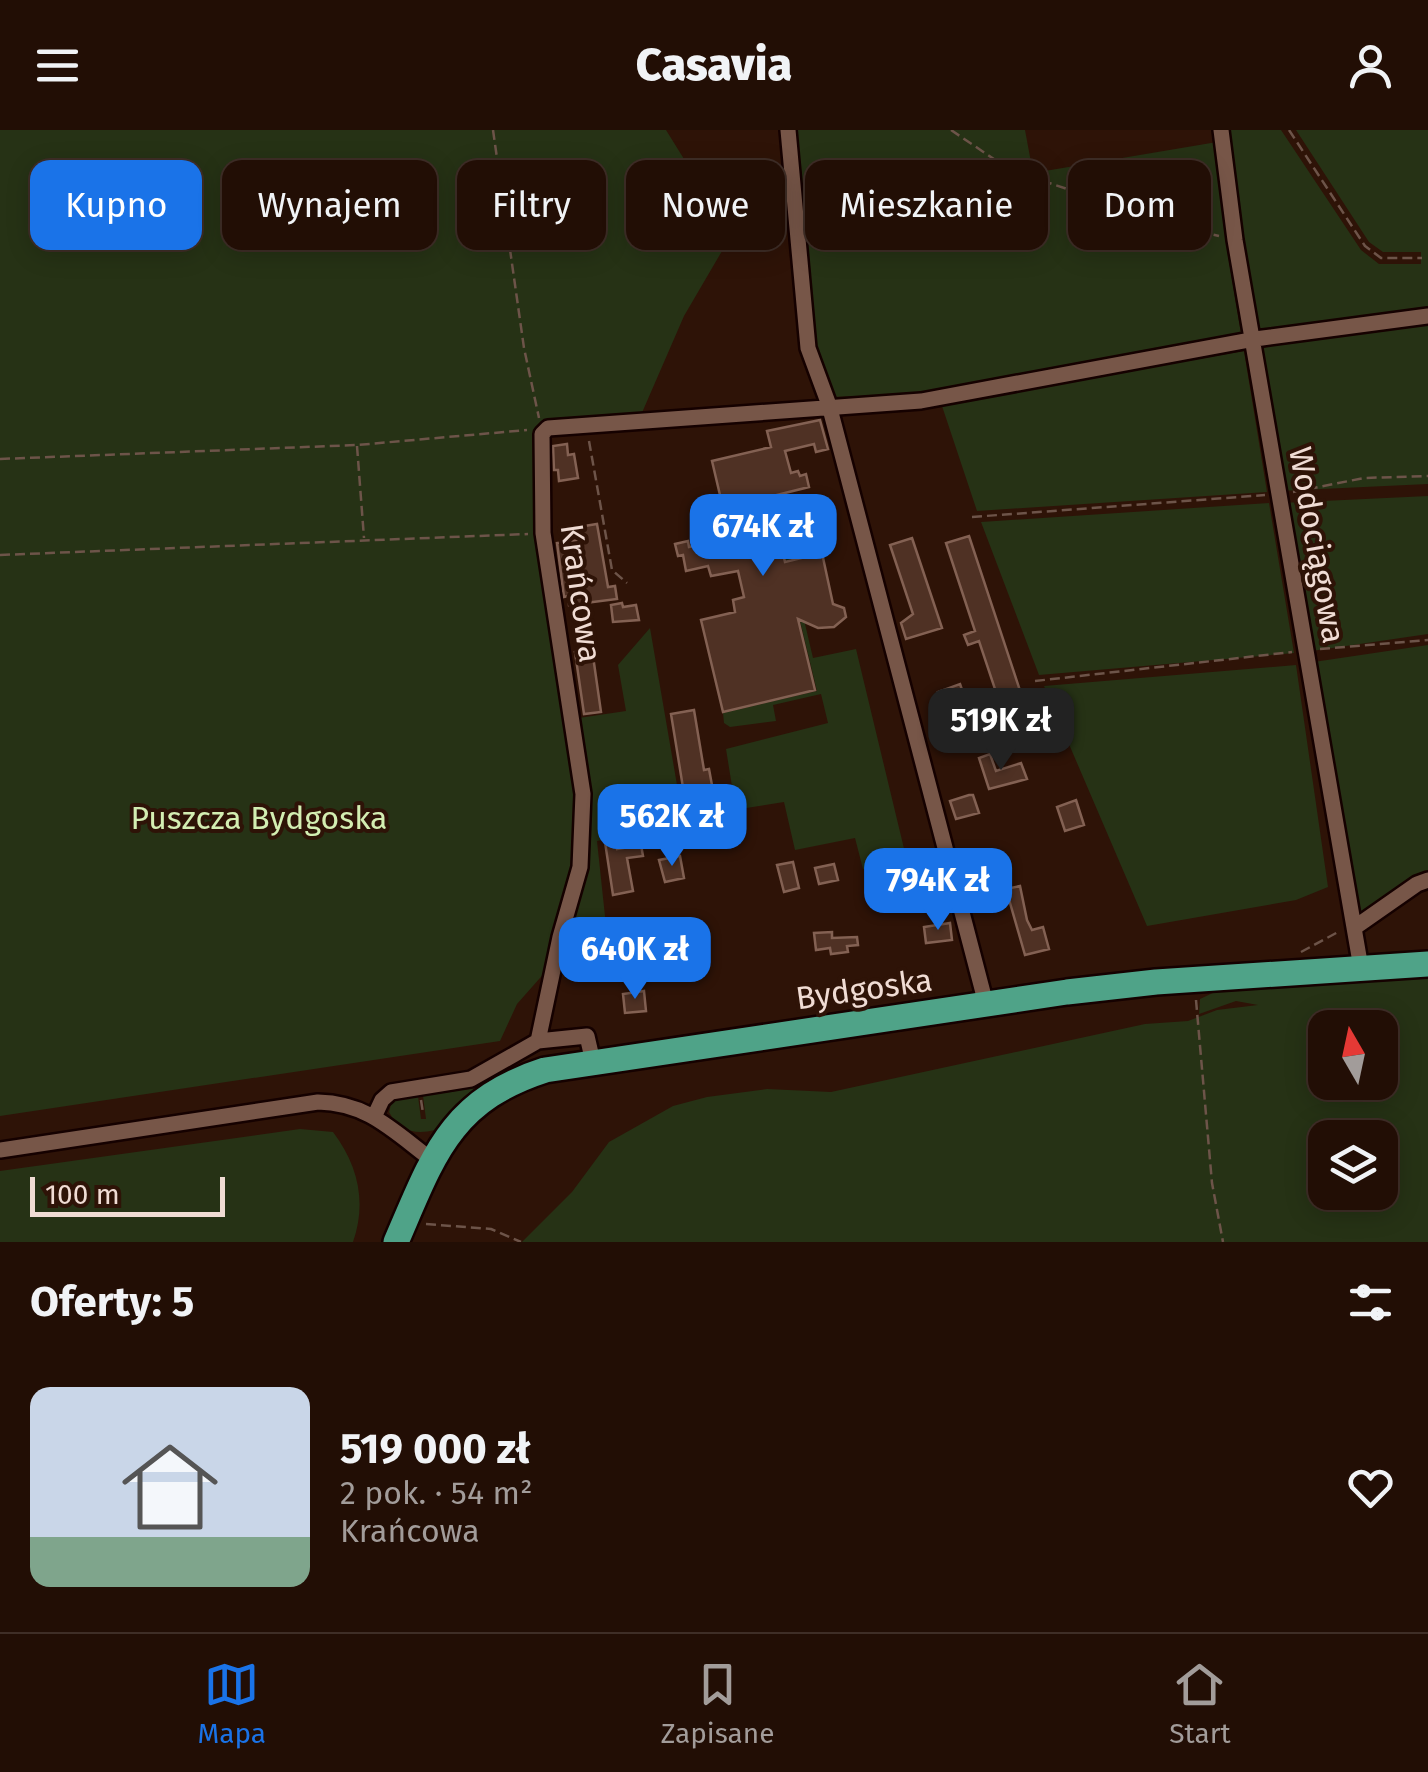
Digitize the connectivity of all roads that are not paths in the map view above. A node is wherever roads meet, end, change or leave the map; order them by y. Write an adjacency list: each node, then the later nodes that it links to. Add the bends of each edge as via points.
1 (788, 130): 5 (street, via 808,348)
2 (1221, 130): 4 (street, Wodociągowa)
3 (1428, 316): 4 (street, Krańcowa)
4 (1254, 340): 5 (street, Krańcowa, via 921,401); 7 (street, Wodociągowa)
5 (829, 405): 10 (street); 11 (street, Krańcowa, via 548,428 542,434 544,533 583,812 580,867)
6 (1428, 880): 7 (street)
7 (1354, 928): 9 (street, Wodociągowa)
8 (1428, 964): 9 (main road, Bydgoska)
9 (1361, 968): 10 (main road, Bydgoska, via 1194,979)
10 (986, 1004): 12 (main road, Bydgoska)
11 (538, 1042): 12 (street, via 588,1036); 13 (street, via 470,1079 390,1092)
12 (593, 1062): 15 (main road, Bydgoska, via 512,1081 470,1108)
13 (374, 1117): 14 (street, via 341,1102 318,1102); 15 (street)
14 (0, 1150)
15 (432, 1160): 16 (main road, Bydgoska)
16 (400, 1232)

